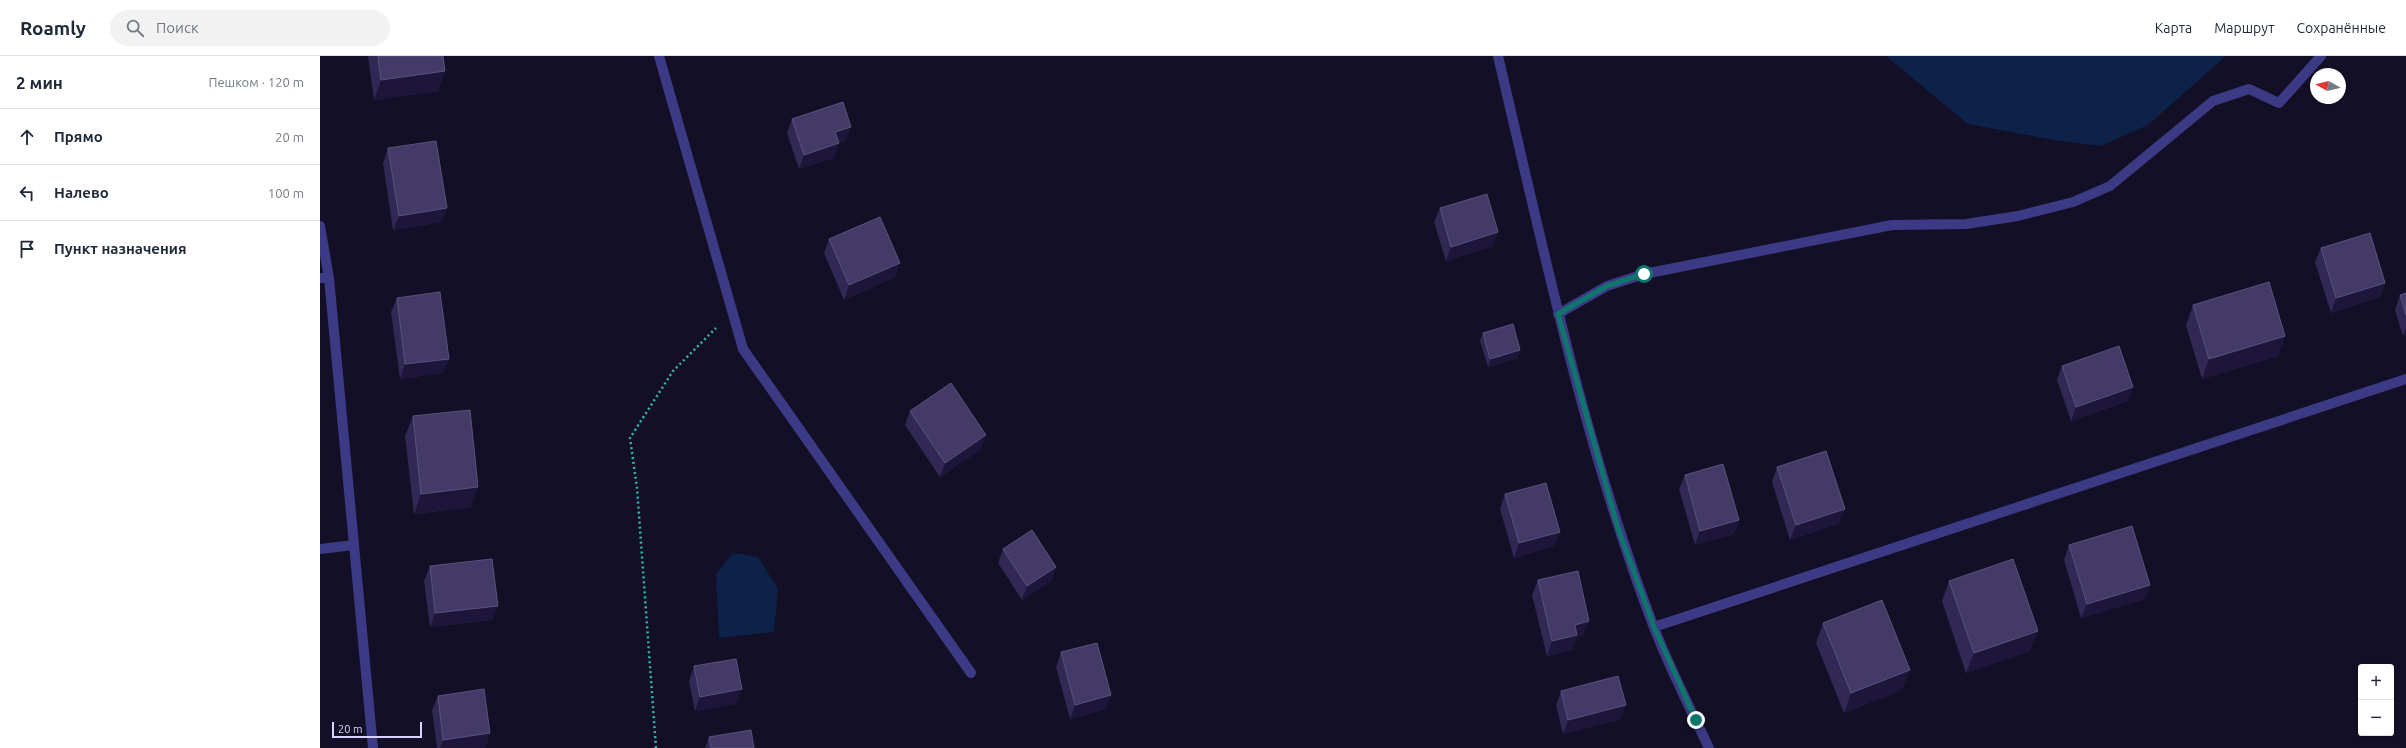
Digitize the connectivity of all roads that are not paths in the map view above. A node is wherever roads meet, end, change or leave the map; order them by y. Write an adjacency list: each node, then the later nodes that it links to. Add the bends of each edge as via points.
1 (659, 56): 11 (street, via 743,349)
2 (1498, 56): 6 (street)
3 (2321, 56): 6 (street, via 2279,103 2249,88 2213,101 2110,186 2073,202 2018,216 1966,224 1892,225 1644,274 1607,286)
4 (320, 226): 5 (street)
5 (325, 278): 8 (street)
6 (1558, 314): 10 (street, via 1618,528)
7 (2406, 379): 10 (street)
8 (354, 545): 9 (street); 12 (street)
9 (320, 549)
10 (1654, 627): 13 (street)
11 (971, 674)
12 (373, 748)
13 (1709, 748)

